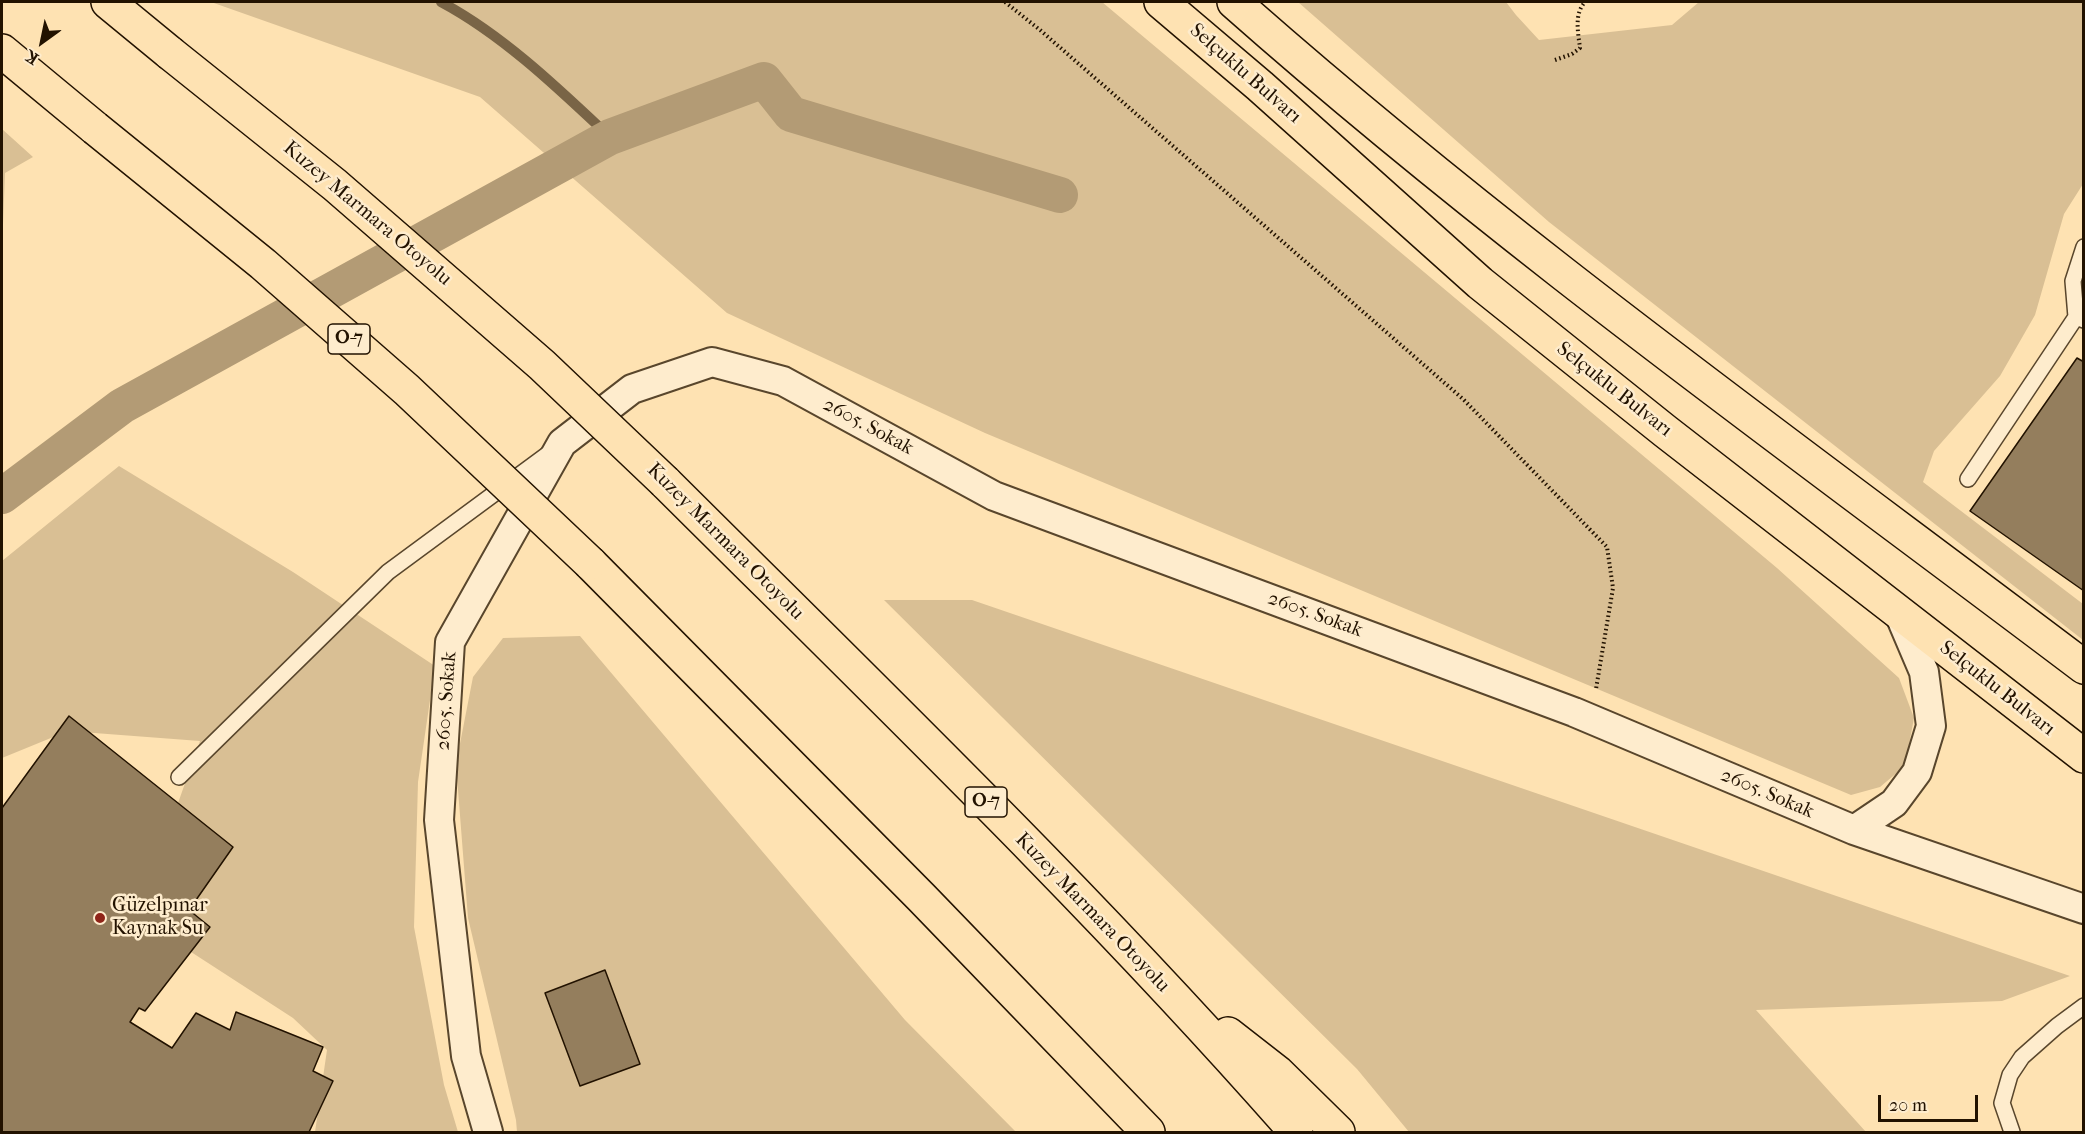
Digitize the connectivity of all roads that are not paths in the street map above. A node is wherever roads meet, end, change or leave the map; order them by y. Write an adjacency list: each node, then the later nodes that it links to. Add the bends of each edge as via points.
1 (108, 2): 15 (main road, Kuzey Marmara Otoyolu / O-7, bridge, via 335,185 542,365 665,482 1026,843)
2 (1161, 2): 9 (main road, Selçuklu Bulvarı, via 1479,283)
3 (1234, 2): 10 (main road, via 1551,265)
4 (2, 51): 18 (main road, O-7, bridge, via 263,264 389,374 590,563)
5 (2084, 247): 6 (lane, via 2073,281)
6 (2080, 318): 8 (lane)
7 (562, 443): 12 (lane, via 388,572); 13 (street, 2605. Sokak, via 632,389 712,362 783,381 994,496 1590,719); 17 (street, 2605. Sokak, via 450,642 439,820 466,1056)
8 (1968, 479)
9 (1898, 611): 11 (main road, Selçuklu Bulvarı); 13 (street, via 1924,672 1931,726 1917,772 1894,803)
10 (2084, 667)
11 (2084, 756)
12 (179, 777)
13 (1854, 830): 14 (street, 2605. Sokak)
14 (2084, 909)
15 (1144, 967): 19 (main road, Kuzey Marmara Otoyolu / O-7); 20 (main road, via 1278,1073)
16 (2084, 1006): 21 (lane, via 2022,1057 2010,1075 2002,1103)
17 (488, 1132)
18 (1148, 1132)
19 (1296, 1132)
20 (1338, 1132)
21 (2012, 1132)

